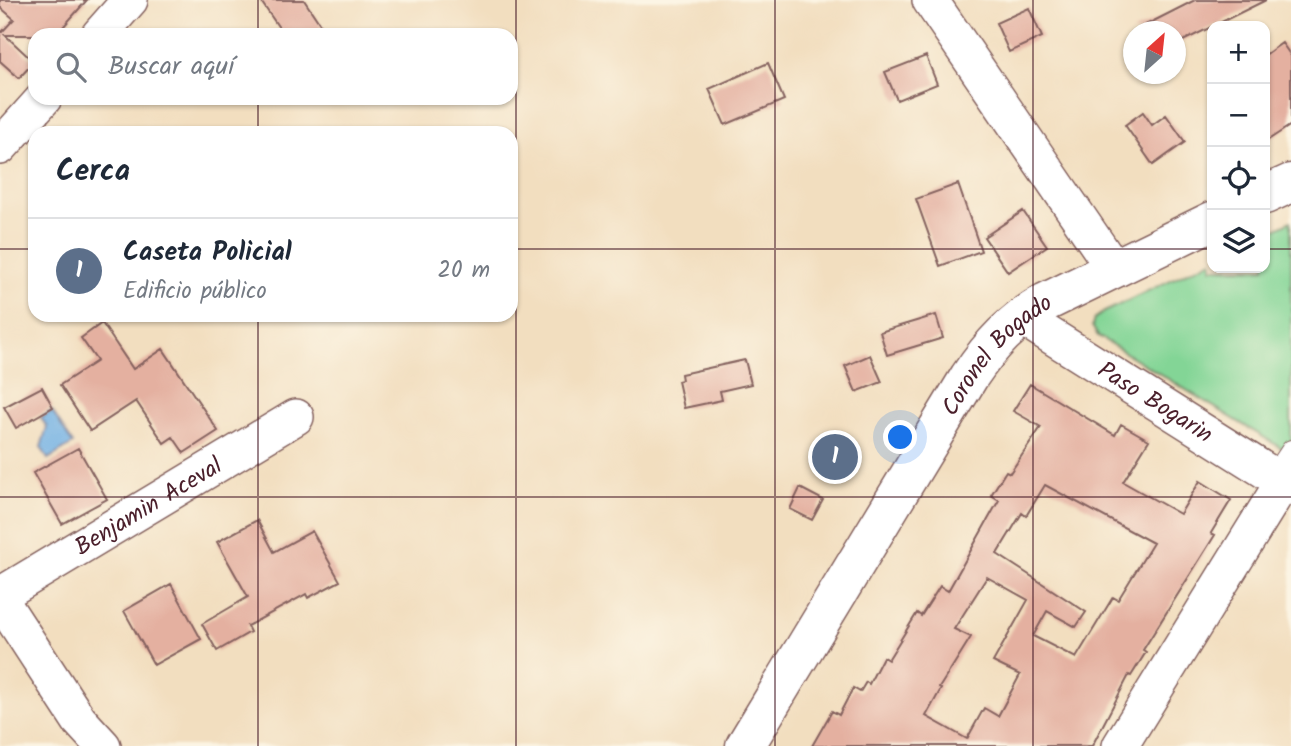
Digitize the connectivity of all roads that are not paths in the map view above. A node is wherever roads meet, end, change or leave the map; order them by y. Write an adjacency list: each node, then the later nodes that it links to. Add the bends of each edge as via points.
1 (130, 0): 3 (street)
2 (930, 0): 9 (street)
3 (105, 28)
4 (38, 105): 5 (street)
5 (0, 147)
6 (1291, 183): 7 (street)
7 (1270, 193)
8 (1207, 223): 9 (street, Coronel Bogado)
9 (1114, 269): 10 (street, Coronel Bogado)
10 (1021, 317): 12 (street, Paso Bogarin); 15 (street, Coronel Bogado, via 970,377)
11 (296, 417): 13 (street, Benjamin Aceval)
12 (1284, 474): 16 (street)
13 (0, 597): 14 (street, via 79,720)
14 (103, 746)
15 (745, 746)
16 (1120, 746)

